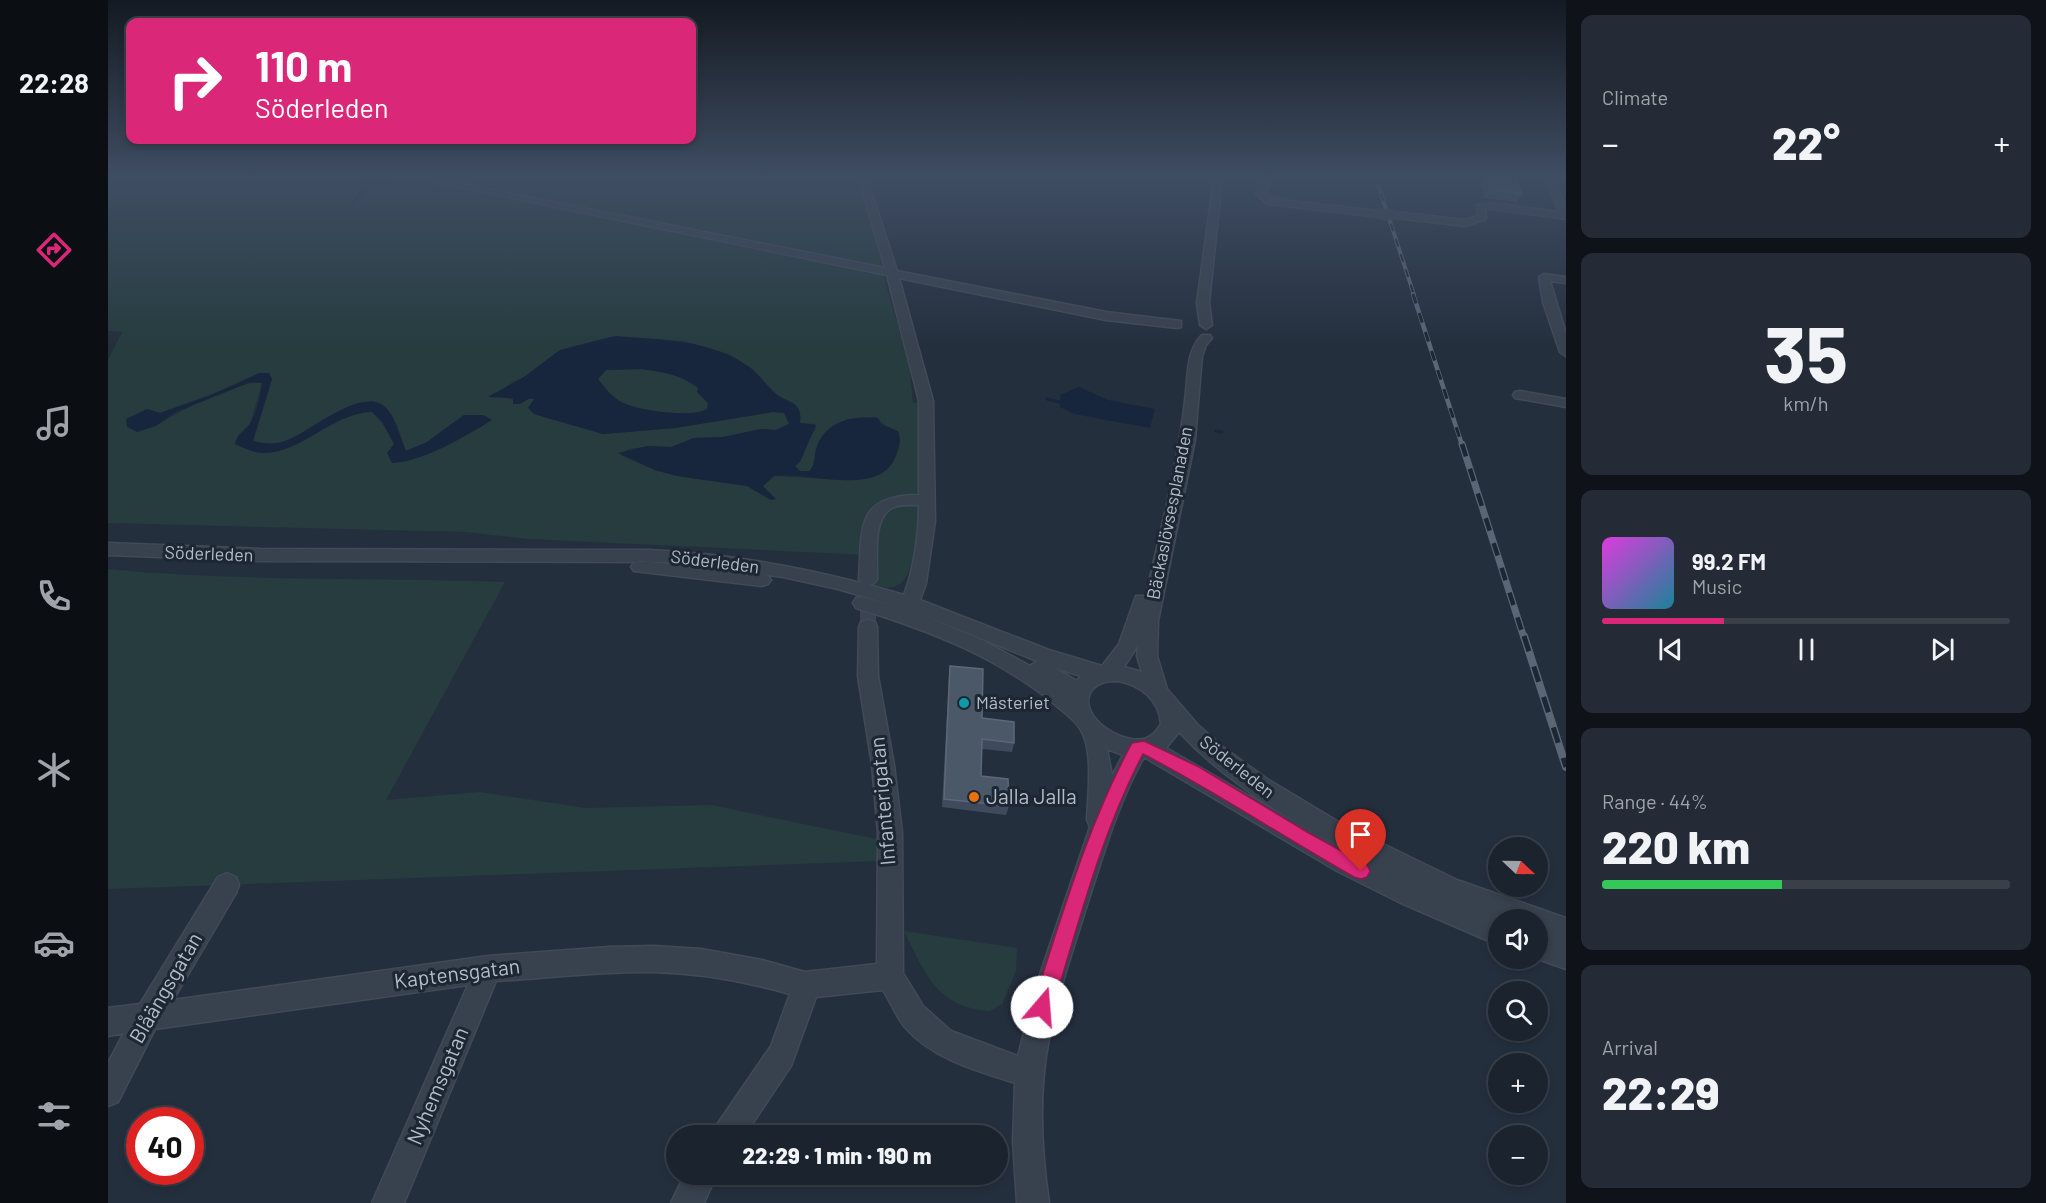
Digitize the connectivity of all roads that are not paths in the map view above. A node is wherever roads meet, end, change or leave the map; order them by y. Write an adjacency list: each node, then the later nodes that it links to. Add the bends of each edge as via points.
1 (698, 234): 5 (street)
2 (881, 234): 5 (street)
3 (1204, 234): 7 (street, Bäckaslövsesplanaden)
4 (1211, 234): 7 (street, Bäckaslövsesplanaden, via 1203,303)
5 (891, 273): 7 (street, via 1106,316); 11 (street, via 926,401)
6 (1566, 280): 8 (street, via 1544,276)
7 (1191, 327): 16 (street, Bäckaslövsesplanaden, via 1172,472 1131,637 1120,659); 17 (street, Bäckaslövsesplanaden, via 1200,344 1188,440 1149,621 1147,656)
8 (1566, 352)
9 (1520, 395): 10 (street)
10 (1566, 403)
11 (926, 500): 13 (street, via 886,503 876,511); 14 (street, via 922,559)
12 (108, 549): 14 (street, Söderleden, via 688,570 758,579)
13 (868, 579)
14 (907, 611): 16 (street, Söderleden, via 945,616 1040,657); 18 (street, Söderleden, via 927,625 1019,669)
15 (867, 627): 30 (street, Infanterigatan, via 868,676 890,833)
16 (1105, 674): 17 (street, Söderleden, via 1139,678); 18 (street, via 1083,685)
17 (1157, 690): 19 (street, Söderleden)
18 (1084, 714): 20 (street, Söderleden, via 1109,742); 21 (street, via 1101,777)
19 (1171, 717): 20 (street, via 1162,740); 23 (street, Söderleden, via 1184,741 1216,768 1368,851)
20 (1141, 748): 21 (street, via 1120,782); 25 (street, Söderleden, via 1193,772 1344,862)
21 (1097, 837): 34 (street, via 1042,1007)
22 (227, 885): 32 (street, Blåängsgatan)
23 (1503, 909)
24 (1548, 925): 26 (street)
25 (1488, 928)
26 (1566, 931)
27 (1548, 950): 28 (street)
28 (1566, 956)
29 (488, 969): 31 (street, Kaptensgatan, via 652,958 732,966); 32 (street, Kaptensgatan); 38 (street, Nyhemsgatan)
30 (890, 976): 31 (street); 34 (street, via 914,1016 941,1041)
31 (805, 985): 36 (street, via 781,1056)
32 (147, 1017): 33 (street, Kaptensgatan); 35 (street, Blåängsgatan)
33 (108, 1022)
34 (1030, 1074): 40 (street, via 1027,1130)
35 (108, 1092)
36 (734, 1125)
37 (696, 1185): 39 (street)
38 (388, 1203)
39 (687, 1203)
40 (1033, 1203)

